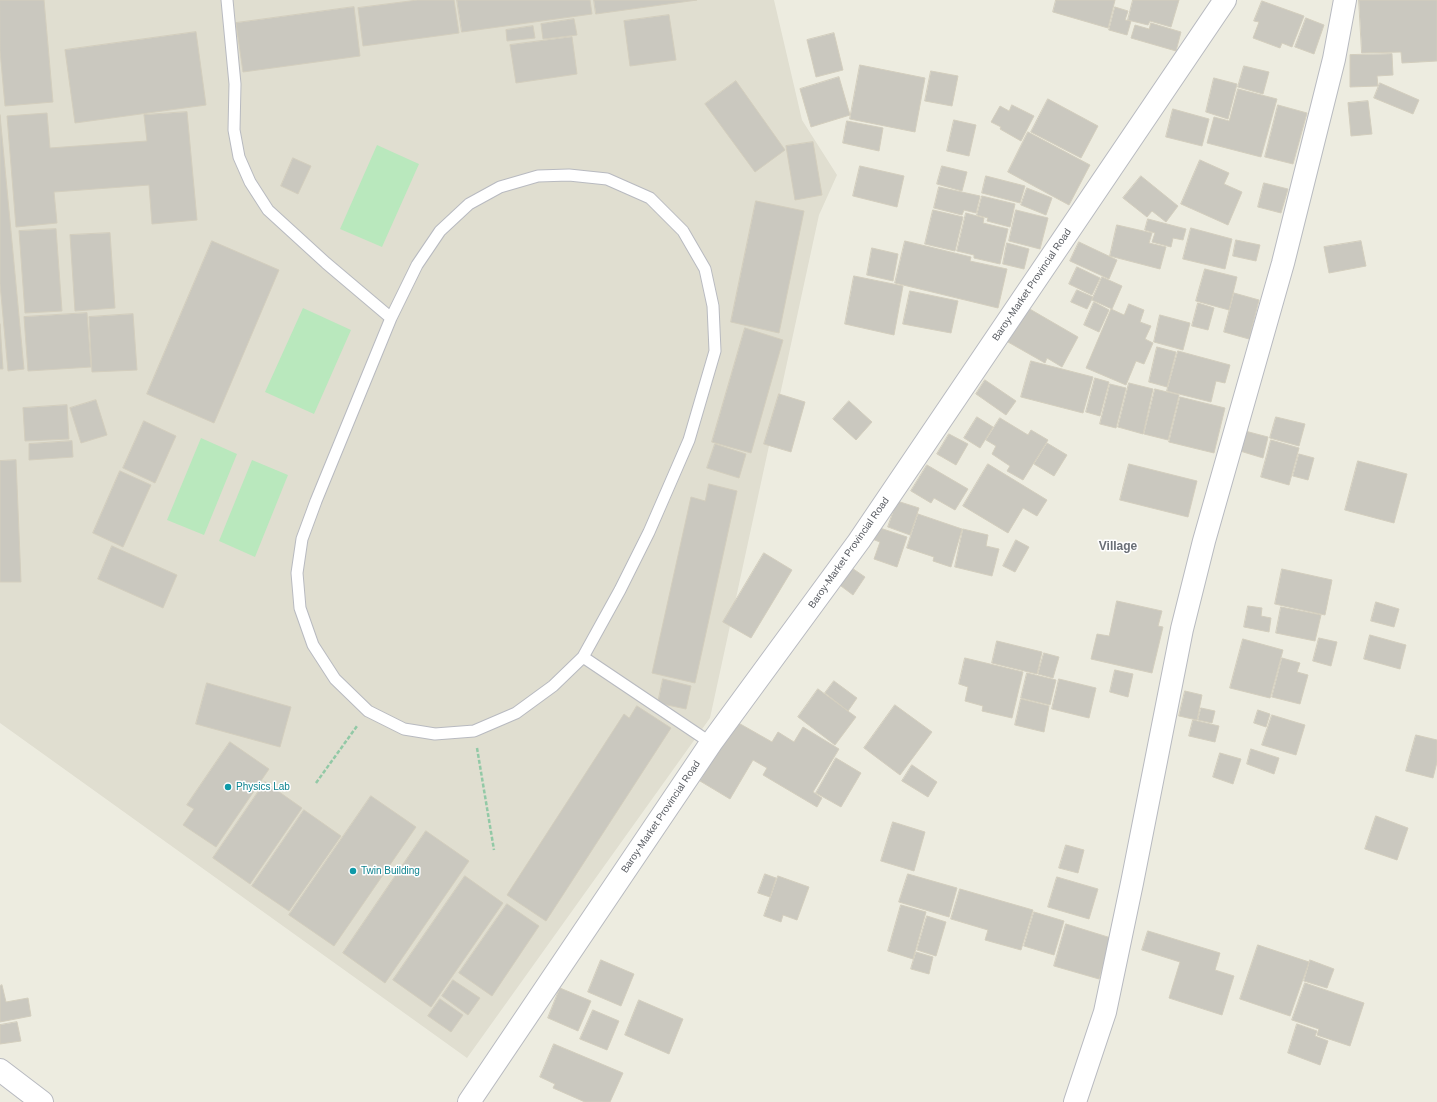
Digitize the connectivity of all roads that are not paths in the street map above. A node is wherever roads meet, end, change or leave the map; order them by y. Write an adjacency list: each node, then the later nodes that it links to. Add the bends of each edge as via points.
1 (227, 0): 4 (lane, via 235,84 234,130 239,157 250,182 268,210)
2 (1225, 0): 6 (street, Baroy-Market Provincial Road, via 859,541)
3 (1345, 0): 10 (street, via 1334,59 1283,263 1183,622 1105,1012)
4 (391, 318): 5 (lane, via 302,539 297,573 300,608 313,645 335,679 368,711 404,729 435,734 474,731 516,713 553,686); 5 (lane, via 417,265 440,232 469,204 481,197 500,187 538,176 569,175 607,179 650,198 683,231 701,262 713,306 715,351 695,418 649,532)
5 (583, 657): 6 (lane)
6 (711, 743): 9 (street, Baroy-Market Provincial Road)
7 (0, 1070): 8 (street)
8 (42, 1102)
9 (468, 1102)
10 (1075, 1102)

